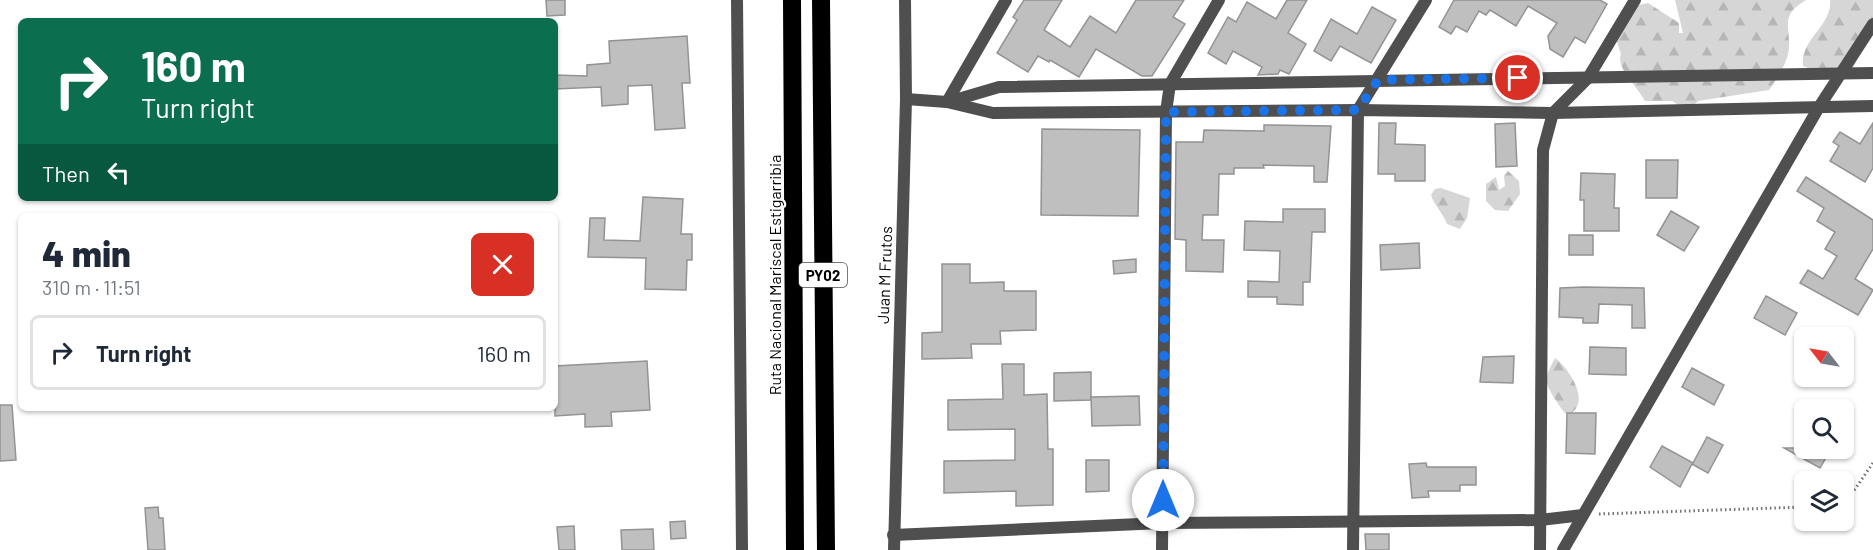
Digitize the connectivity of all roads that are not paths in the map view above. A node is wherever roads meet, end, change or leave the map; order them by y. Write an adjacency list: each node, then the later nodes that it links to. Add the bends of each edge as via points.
1 (737, 0): 27 (street)
2 (792, 0): 28 (highway, Ruta Nacional Mariscal Estigarribia / PY02)
3 (821, 0): 29 (highway, PY02)
4 (905, 0): 15 (street, Juan M Frutos)
5 (1006, 0): 16 (street)
6 (1219, 0): 14 (street)
7 (1426, 0): 13 (street)
8 (1635, 0): 12 (street)
9 (1873, 24): 10 (street)
10 (1840, 72): 11 (street); 12 (street); 18 (street)
11 (1873, 73)
12 (1588, 78): 13 (street); 21 (street)
13 (1378, 80): 14 (street); 19 (street)
14 (1170, 84): 16 (street, via 999,87); 20 (street)
15 (906, 99): 16 (street); 26 (street, Juan M Frutos)
16 (947, 102): 20 (street, via 993,113)
17 (1873, 106): 18 (street)
18 (1820, 107): 21 (street); 22 (street)
19 (1358, 110): 20 (street); 21 (street); 25 (street)
20 (1166, 112): 24 (street)
21 (1553, 113): 23 (street, via 1544,150)
22 (1583, 515): 23 (street); 34 (street)
23 (1540, 520): 25 (street); 33 (street)
24 (1162, 523): 25 (street); 26 (street); 31 (street)
25 (1354, 523): 32 (street)
26 (893, 535): 30 (street, Juan M Frutos)
27 (742, 550)
28 (795, 550)
29 (826, 550)
30 (894, 550)
31 (1162, 550)
32 (1353, 550)
33 (1540, 550)
34 (1563, 550)

